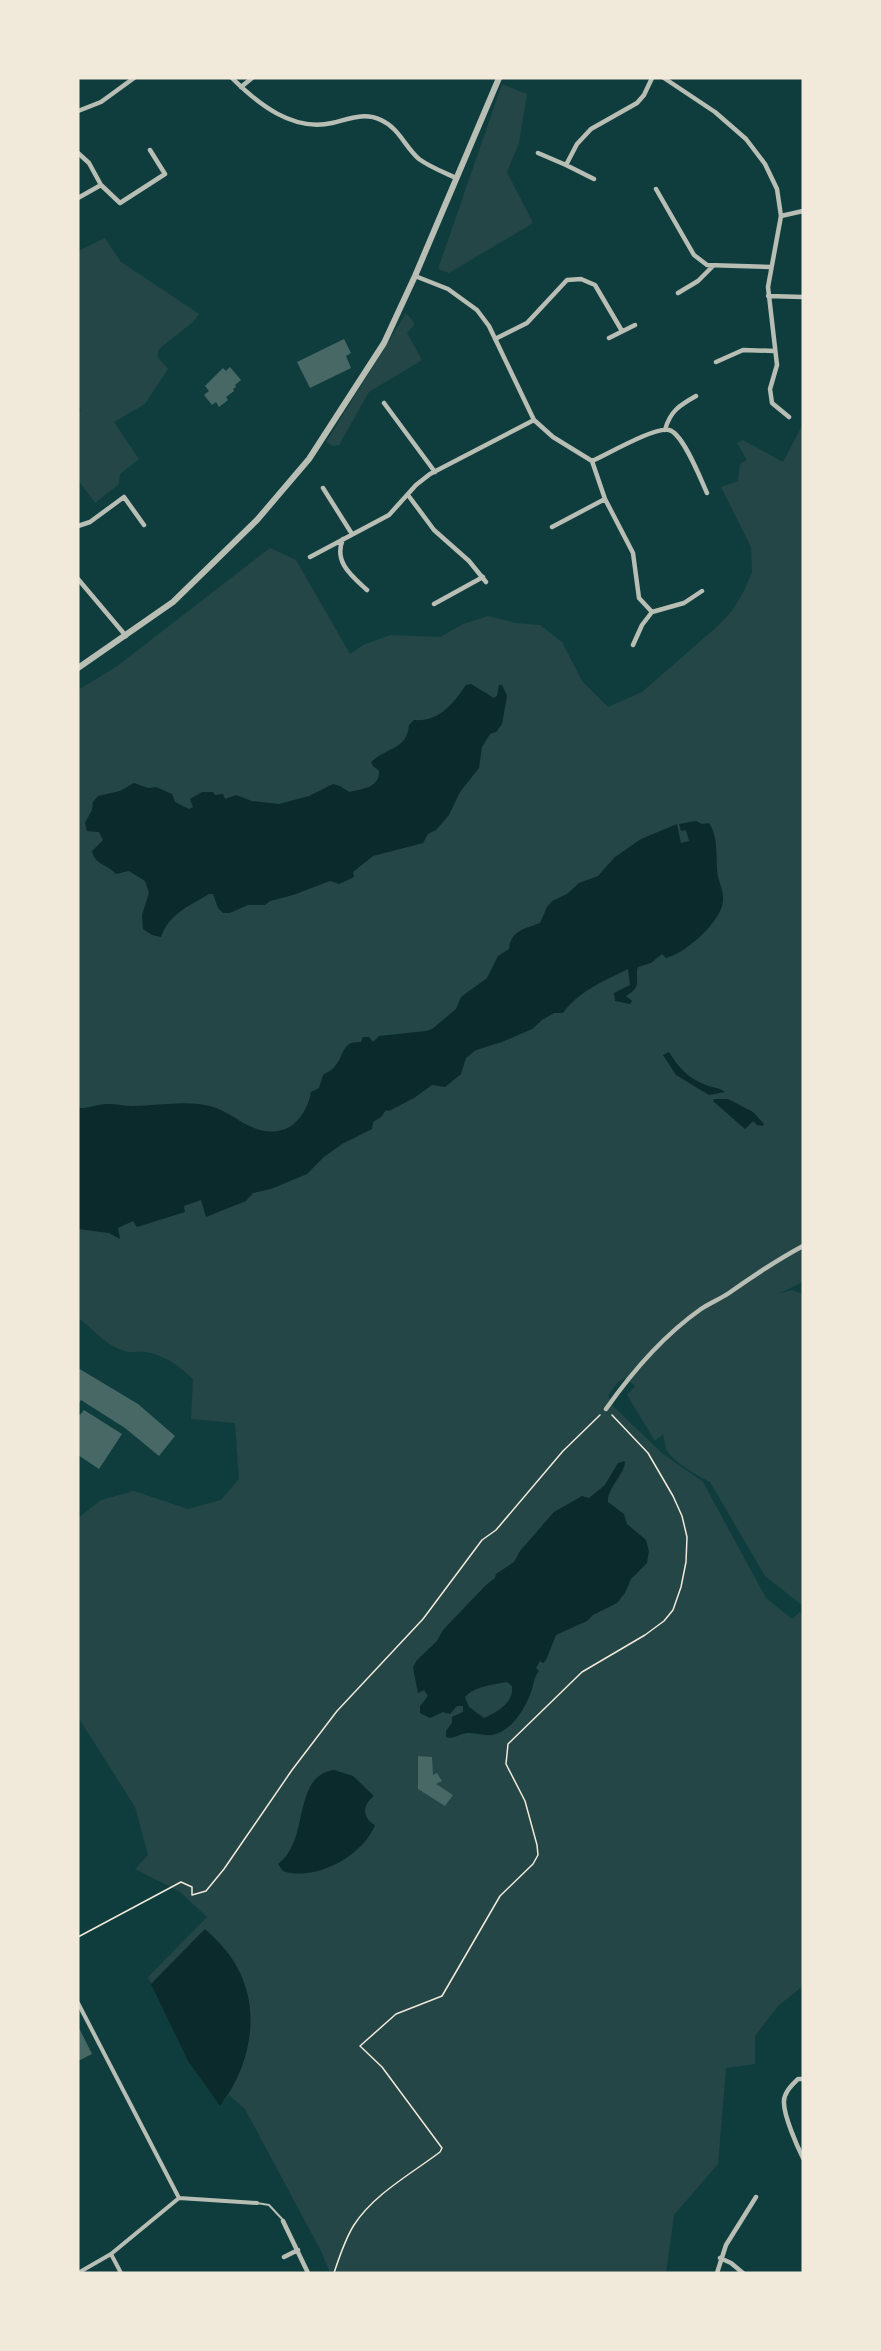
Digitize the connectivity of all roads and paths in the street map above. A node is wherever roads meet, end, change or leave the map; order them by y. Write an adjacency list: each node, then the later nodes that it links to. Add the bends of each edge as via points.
1 (134, 78): 8 (street, via 101,102)
2 (232, 78): 7 (street)
3 (252, 78): 7 (street)
4 (499, 78): 13 (street)
5 (652, 78): 12 (street, via 637,103 591,129)
6 (664, 78): 19 (street, via 715,112 746,139 774,181)
7 (241, 87): 13 (street, via 276,114 306,124 362,116 382,120 398,132 419,158)
8 (78, 111)
9 (150, 150): 15 (street, via 165,174 120,203)
10 (78, 153): 15 (street, via 89,163)
11 (538, 153): 12 (street)
12 (566, 165): 14 (street)
13 (456, 178): 22 (street)
14 (594, 179)
15 (101, 185): 17 (street)
16 (656, 189): 20 (street, via 694,255 701,263)
17 (78, 198)
18 (803, 211): 19 (street)
19 (782, 216): 21 (street)
20 (713, 266): 21 (street); 23 (street, via 699,281)
21 (771, 267): 24 (street)
22 (415, 276): 29 (street, via 470,303 483,316); 54 (street, via 384,343 309,459 257,520 173,602)
23 (678, 293)
24 (768, 296): 25 (street); 30 (street)
25 (803, 297)
26 (635, 325): 27 (street)
27 (622, 331): 28 (street); 29 (street, via 595,285 581,279 567,280 527,323)
28 (609, 338)
29 (495, 339): 35 (street)
30 (775, 351): 31 (street, via 743,350); 34 (street, via 772,403)
31 (716, 362)
32 (696, 396): 36 (street, via 674,410)
33 (384, 403): 38 (street)
34 (789, 417)
35 (534, 420): 37 (street); 38 (street)
36 (665, 430): 37 (street, via 657,430); 40 (street, via 676,434)
37 (592, 461): 42 (street)
38 (435, 472): 41 (street, via 416,484)
39 (323, 489): 46 (street)
40 (707, 493)
41 (408, 495): 46 (street, via 389,515); 52 (street, via 434,530 484,579)
42 (605, 499): 45 (street); 53 (street, via 633,553 639,598)
43 (144, 525): 44 (street, via 124,497 90,522)
44 (78, 526)
45 (552, 527)
46 (352, 534): 47 (street)
47 (343, 539): 48 (street); 50 (street, via 341,562)
48 (310, 557)
49 (78, 579): 54 (street)
50 (367, 590)
51 (702, 591): 53 (street, via 684,603)
52 (435, 604)
53 (652, 612): 55 (street)
54 (126, 636): 56 (street)
55 (633, 645)
56 (78, 668)
57 (803, 1246): 58 (street, via 701,1309 635,1371)
58 (606, 1409): 59 (path, via 563,1451 496,1530 482,1540 423,1618 337,1711 206,1891 192,1895 192,1887 181,1882); 74 (path, via 648,1453 682,1516 687,1537 681,1587 664,1621 582,1672 508,1744 506,1764 525,1801 537,1845 534,1864 500,1896 442,1996 396,2014 360,2046 382,2067 442,2148 374,2203 354,2225)
59 (78, 1937)
60 (78, 2003): 64 (street)
61 (803, 2079): 62 (street, via 788,2089 783,2102)
62 (803, 2158)
63 (756, 2197): 70 (street)
64 (179, 2198): 65 (street); 68 (street)
65 (257, 2203): 66 (lane, via 269,2205)
66 (283, 2221): 67 (street)
67 (298, 2250): 69 (street); 73 (street)
68 (111, 2254): 71 (street); 72 (street)
69 (284, 2257)
70 (720, 2258): 75 (street); 76 (street)
71 (78, 2273)
72 (121, 2273)
73 (308, 2273)
74 (334, 2273)
75 (717, 2273)
76 (743, 2273)

